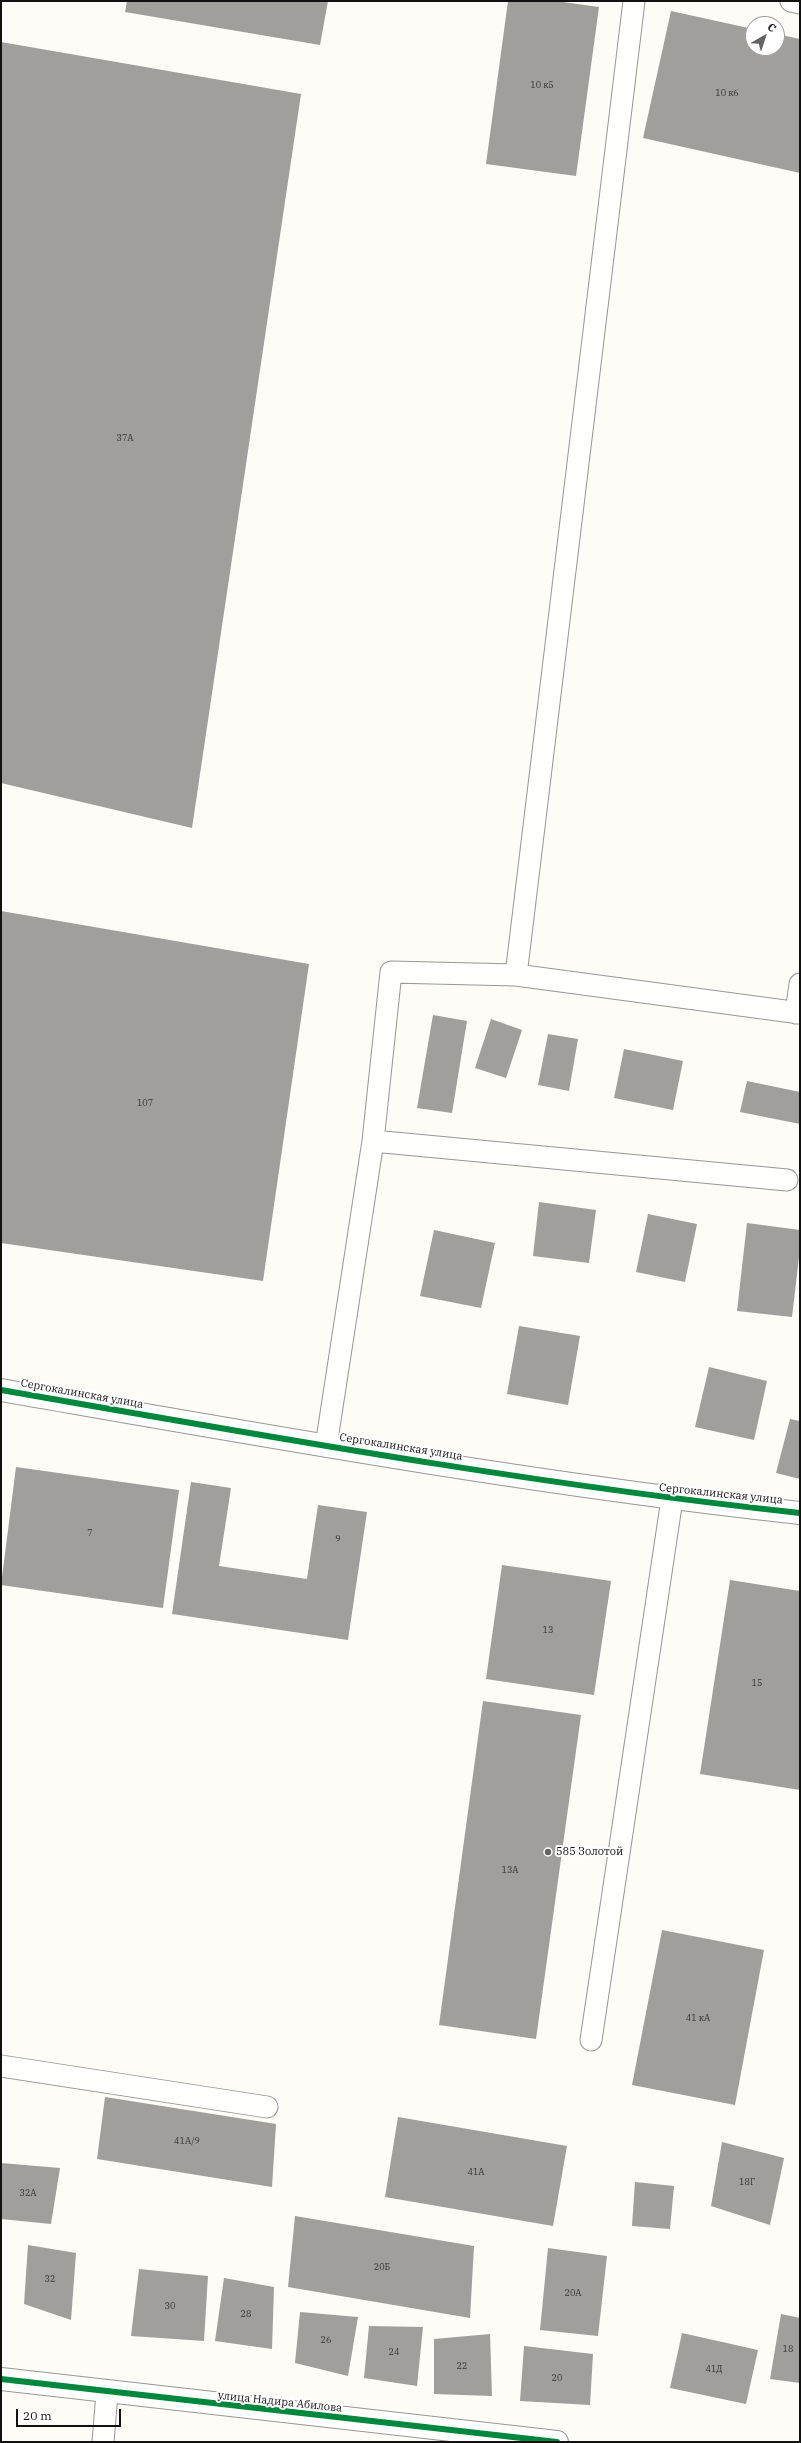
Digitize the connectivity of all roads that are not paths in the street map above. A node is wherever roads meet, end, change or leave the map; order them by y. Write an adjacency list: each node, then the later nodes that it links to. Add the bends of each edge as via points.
1 (634, 1): 4 (lane)
2 (791, 1): 3 (lane)
3 (800, 3)
4 (516, 975): 6 (lane); 7 (lane, via 390,972)
5 (800, 984): 6 (lane)
6 (798, 1013)
7 (373, 1141): 8 (lane); 10 (lane)
8 (787, 1180)
9 (1, 1390): 10 (street, Сергокалинская улица)
10 (326, 1446): 11 (street, Сергокалинская улица)
11 (672, 1499): 12 (street, Сергокалинская улица); 13 (lane)
12 (800, 1513)
13 (590, 2040)
14 (1, 2066): 15 (lane)
15 (267, 2107)
16 (1, 2379): 17 (street, улица Надира Абилова)
17 (107, 2393): 18 (lane); 19 (street, улица Надира Абилова)
18 (102, 2442)
19 (557, 2442)

